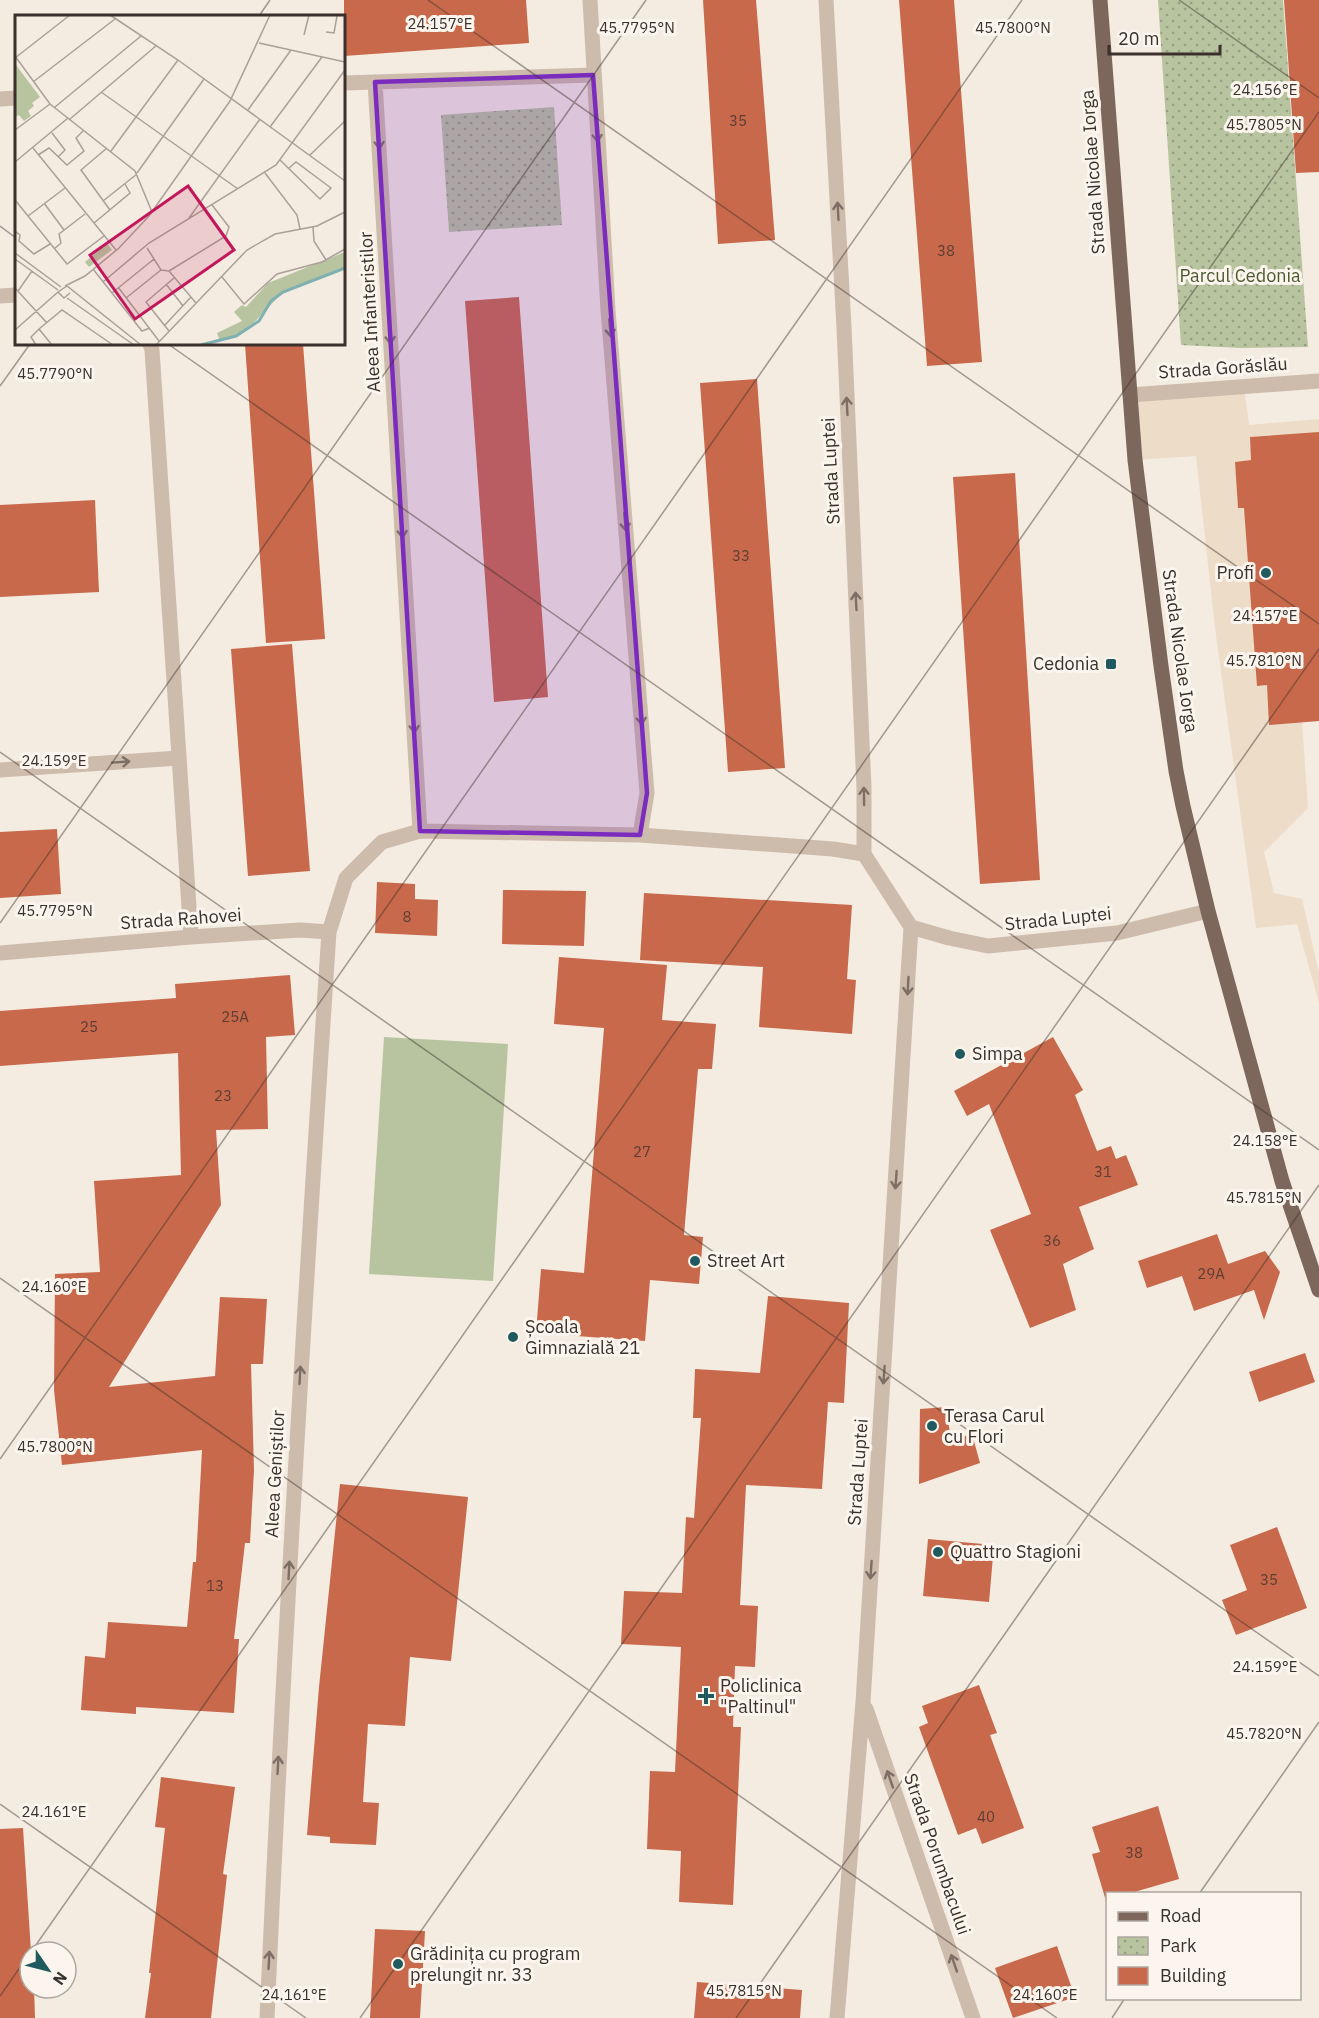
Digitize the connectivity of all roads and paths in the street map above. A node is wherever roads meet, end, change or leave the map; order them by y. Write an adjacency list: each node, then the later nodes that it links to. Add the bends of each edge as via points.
1 (590, 0): 4 (street)
2 (826, 0): 18 (street, Strada Luptei, one-way to 2, via 846,374)
3 (1100, 0): 13 (main road, Strada Nicolae Iorga)
4 (593, 75): 5 (street); 17 (street, one-way to 17, via 647,794)
5 (375, 82): 6 (street); 16 (street, Aleea Infanteristilor, one-way to 16)
6 (345, 83)
7 (15, 98): 8 (street)
8 (0, 99)
9 (15, 295): 10 (street)
10 (0, 296)
11 (150, 345): 14 (street)
12 (1319, 381): 13 (street, Strada Gorăslău)
13 (1130, 395): 19 (main road, Strada Nicolae Iorga, via 1136,471 1175,759)
14 (179, 758): 15 (street, one-way to 14); 22 (street)
15 (0, 770)
16 (420, 831): 17 (street, Aleea Geniștilor); 21 (street, Aleea Geniștilor, via 382,842 346,878)
17 (640, 835): 18 (street, Aleea Geniștilor)
18 (864, 854): 20 (street)
19 (1208, 911): 20 (street, Strada Luptei, via 1117,933 988,946); 24 (main road, Strada Nicolae Iorga, via 1282,1181)
20 (911, 927): 26 (street, Strada Luptei, one-way to 26)
21 (329, 932): 22 (street, Strada Rahovei, via 300,930); 27 (street, Aleea Geniștilor, one-way to 21, via 294,1483)
22 (191, 937): 23 (street, Strada Rahovei)
23 (0, 953)
24 (1315, 1269): 25 (main road, Strada Nicolae Iorga)
25 (1319, 1290)
26 (863, 1702): 28 (street, Strada Luptei); 29 (street, Strada Porumbacului, one-way to 26)
27 (267, 2018)
28 (837, 2018)
29 (973, 2018)

